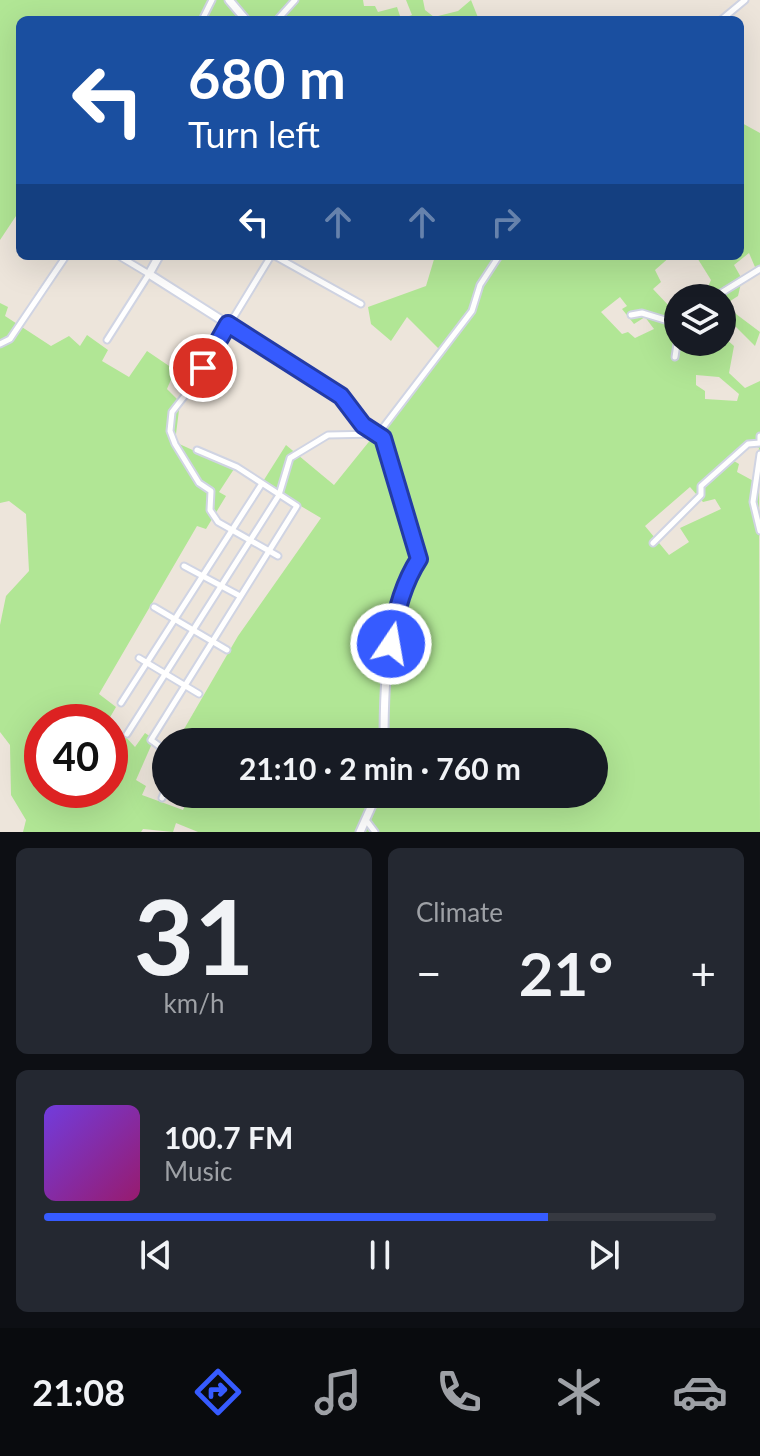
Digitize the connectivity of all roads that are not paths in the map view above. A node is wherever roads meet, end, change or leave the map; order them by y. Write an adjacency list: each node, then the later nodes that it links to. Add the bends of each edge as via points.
1 (229, 0): 4 (street)
2 (295, 0): 5 (street)
3 (745, 0): 6 (street)
4 (243, 16)
5 (281, 16)
6 (726, 16)
7 (63, 260): 21 (street, via 10,339)
8 (126, 260): 14 (street)
9 (157, 260): 14 (street)
10 (270, 260): 19 (street)
11 (280, 260): 16 (street)
12 (496, 260): 22 (street, via 472,311)
13 (760, 269): 15 (street)
14 (149, 274): 19 (street); 20 (street)
15 (736, 284)
16 (361, 304)
17 (631, 315): 18 (street)
18 (664, 320)
19 (228, 324): 22 (street, via 341,396 363,425); 28 (street, via 172,412 170,431 199,483 211,491 210,510)
20 (107, 340)
21 (0, 344)
22 (378, 434): 27 (street, via 328,435 304,449 290,458); 50 (street, via 419,559 394,619)
23 (760, 436): 31 (street, via 760,443 748,444 701,486 701,495)
24 (197, 450): 26 (street, via 237,467)
25 (760, 454): 29 (street, via 753,502)
26 (261, 485): 27 (street); 28 (street)
27 (279, 495): 30 (street); 32 (street, via 297,506)
28 (231, 531): 30 (street); 35 (street)
29 (760, 531)
30 (249, 542): 32 (street); 36 (street)
31 (653, 543)
32 (269, 551): 33 (street); 37 (street)
33 (278, 556)
34 (184, 566): 35 (street)
35 (202, 576): 36 (street); 39 (street)
36 (221, 586): 37 (street); 40 (street)
37 (240, 596): 41 (street)
38 (154, 607): 39 (street)
39 (174, 619): 40 (street); 44 (street)
40 (192, 630): 41 (street); 45 (street)
41 (211, 641): 42 (street); 46 (street)
42 (227, 650)
43 (139, 658): 44 (street)
44 (146, 663): 45 (street); 48 (street)
45 (165, 674): 46 (street); 51 (street)
46 (184, 685): 47 (street); 49 (street)
47 (199, 694)
48 (121, 703)
49 (158, 728)
50 (384, 728)
51 (128, 732)
52 (371, 808): 53 (street)
53 (366, 820): 54 (street); 55 (street)
54 (360, 832)
55 (375, 832)

